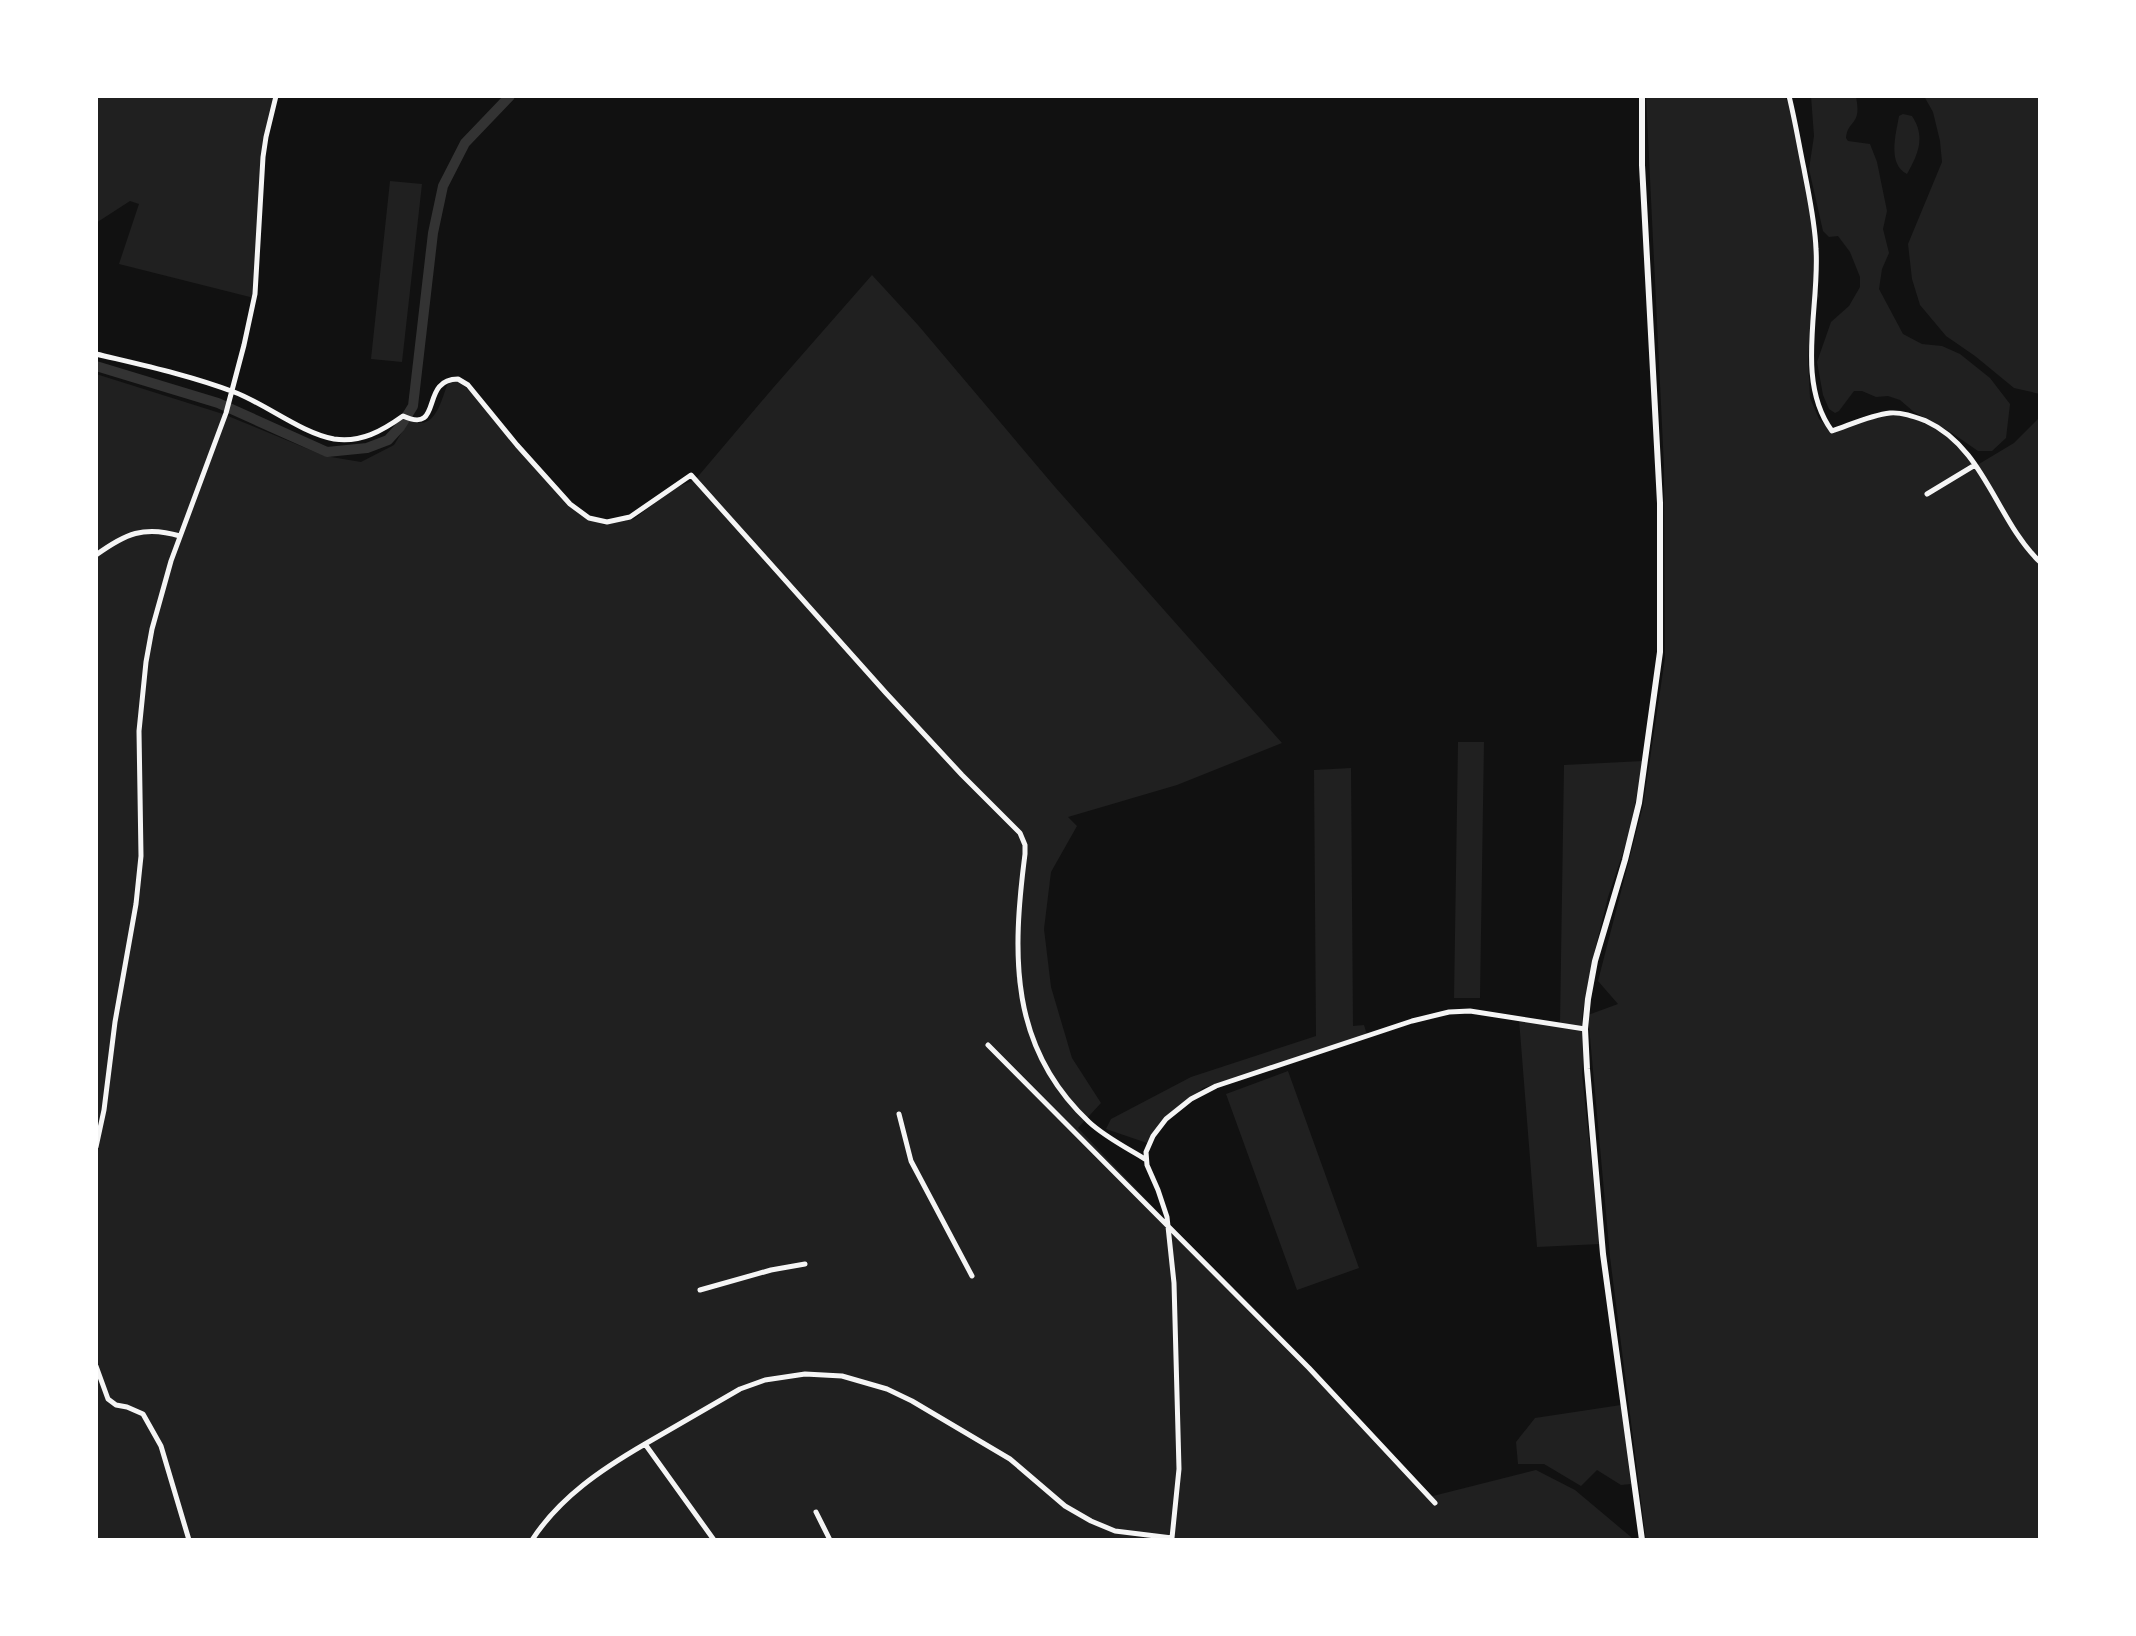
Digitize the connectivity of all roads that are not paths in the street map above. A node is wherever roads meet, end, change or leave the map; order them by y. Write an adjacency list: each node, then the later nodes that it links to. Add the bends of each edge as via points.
1 (276, 96): 5 (street, via 260,179 255,294)
2 (1642, 96): 11 (street, via 1660,503 1660,652 1639,803 1595,961)
3 (1789, 96): 6 (street, via 1815,231 1812,367 1822,416 1832,431 1887,414 1917,417 1948,433)
4 (96, 354): 5 (street, via 179,374)
5 (232, 394): 8 (street); 15 (street, via 309,431 348,439 376,434 403,416 423,419 441,384 453,378 462,381 570,504 597,521 630,517 691,475 1020,833 1025,854 1017,960 1030,1028 1063,1096 1096,1128)
6 (1975, 465): 7 (street); 10 (street, via 2014,531)
7 (1927, 494)
8 (180, 536): 9 (street, via 140,532); 14 (street, via 152,629 142,692 141,856)
9 (96, 555)
10 (2040, 562)
11 (1585, 1029): 15 (street, via 1470,1011 1412,1021 1203,1092 1166,1119 1147,1145); 28 (street, via 1603,1254)
12 (988, 1045): 16 (street)
13 (899, 1114): 18 (street, via 911,1161)
14 (96, 1147)
15 (1145, 1159): 16 (street)
16 (1168, 1227): 21 (street, via 1179,1469 1172,1538 1115,1531 1091,1521 1010,1459 912,1401 842,1376 765,1380); 22 (street)
17 (805, 1264): 19 (street)
18 (972, 1276)
19 (700, 1290)
20 (96, 1366): 24 (street, via 108,1399 143,1414 161,1446)
21 (645, 1444): 25 (street, via 577,1490); 26 (street)
22 (1435, 1503)
23 (816, 1512): 27 (street)
24 (189, 1540)
25 (532, 1540)
26 (714, 1540)
27 (830, 1540)
28 (1642, 1540)

